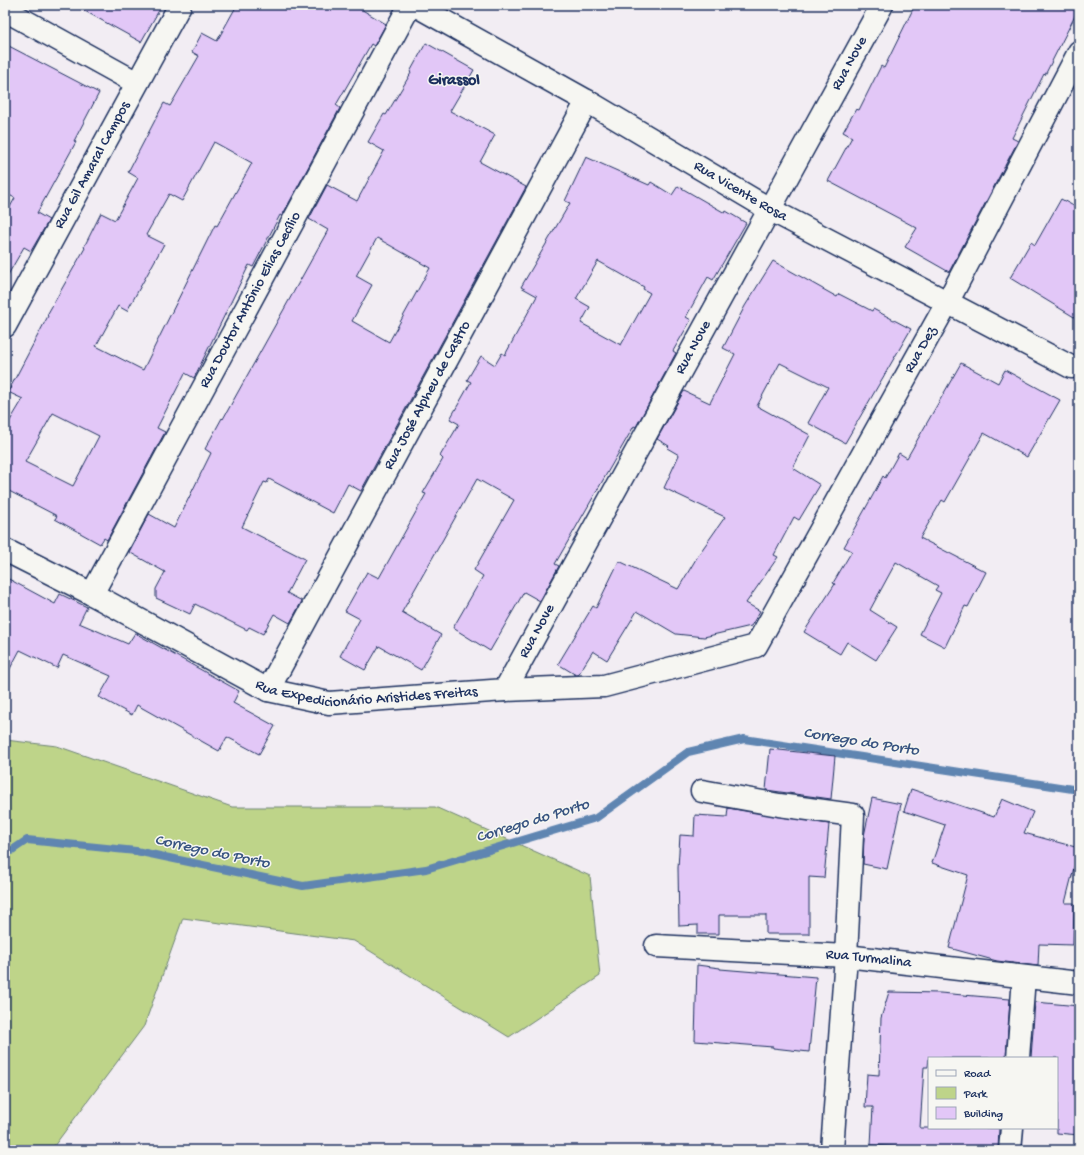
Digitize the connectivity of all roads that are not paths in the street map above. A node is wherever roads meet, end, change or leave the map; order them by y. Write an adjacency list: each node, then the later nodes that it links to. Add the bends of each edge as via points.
1 (180, 5): 7 (street, Rua Gil Amaral Campos)
2 (410, 5): 14 (street, Rua Doutor Antônio Elias Cecílio)
3 (415, 5): 8 (street, Rua Vicente Rosa)
4 (882, 5): 9 (street, Rua Nove)
5 (5, 10): 7 (street)
6 (1079, 52): 10 (street, Rua Dez)
7 (137, 83): 11 (street, Rua Gil Amaral Campos)
8 (587, 101): 9 (street, Rua Vicente Rosa); 16 (street, Rua José Alpheu de Castro)
9 (769, 208): 10 (street, Rua Vicente Rosa); 17 (street, Rua Nove)
10 (947, 303): 12 (street, Rua Vicente Rosa); 15 (street, Rua Dez)
11 (5, 326)
12 (1071, 367)
13 (5, 550): 14 (street, Rua Expedicionário Aristides Freitas)
14 (92, 594): 16 (street, Rua Expedicionário Aristides Freitas)
15 (756, 646): 17 (street, Rua Expedicionário Aristides Freitas, via 604,686)
16 (268, 690): 17 (street, Rua Expedicionário Aristides Freitas, via 329,703)
17 (505, 690)
18 (702, 791): 20 (street, via 853,815)
19 (656, 946): 20 (street, Rua Turmalina)
20 (846, 956): 21 (street, Rua Turmalina); 25 (street)
21 (1024, 977): 22 (street, Rua Turmalina); 23 (street)
22 (1079, 983)
23 (1018, 1057)
24 (1012, 1129): 26 (street)
25 (832, 1150)
26 (1010, 1150)

